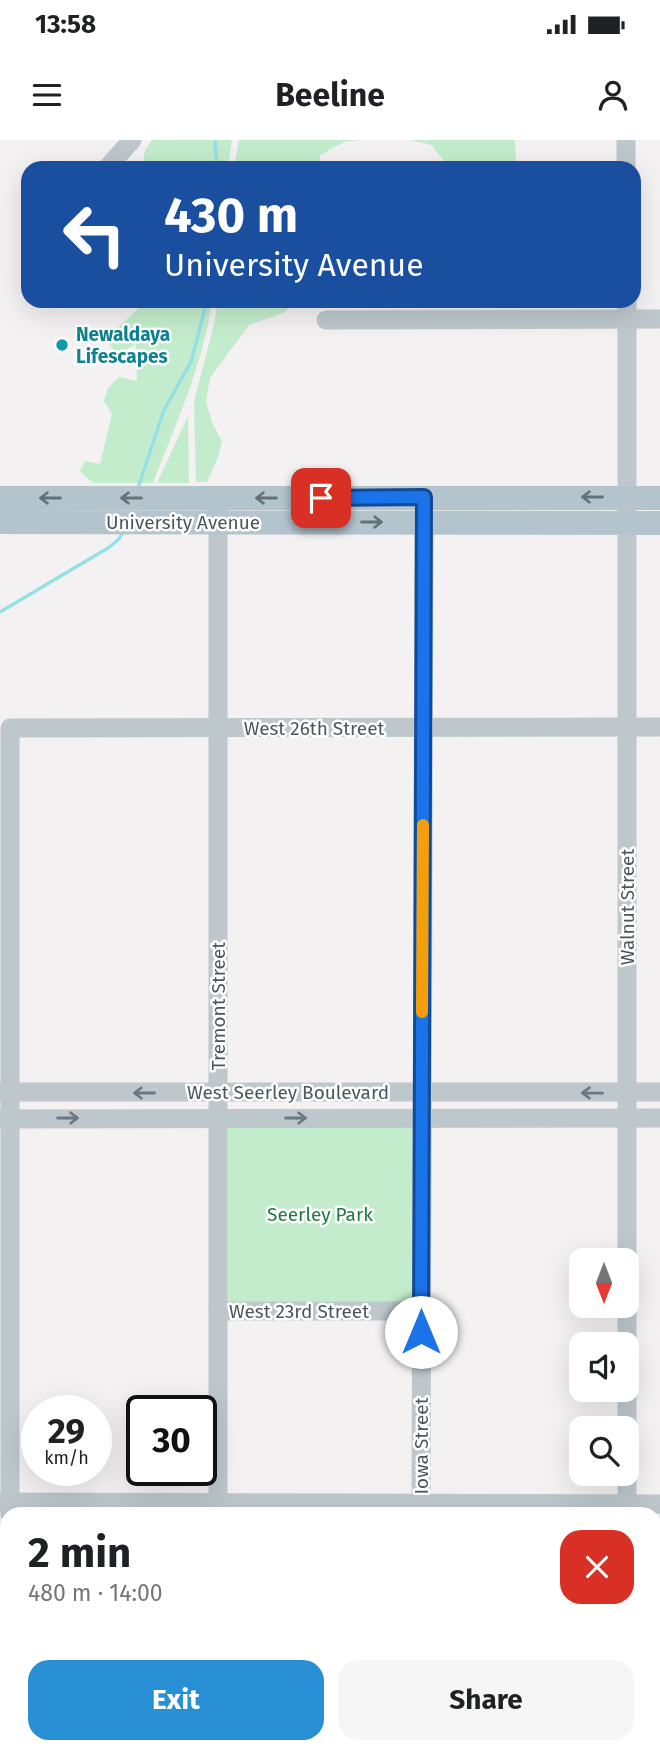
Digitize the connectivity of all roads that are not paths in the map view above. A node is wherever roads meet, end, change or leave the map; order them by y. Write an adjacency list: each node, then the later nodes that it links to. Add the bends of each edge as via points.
1 (132, 140): 3 (street)
2 (626, 140): 4 (street)
3 (113, 161)
4 (626, 161)
5 (627, 310): 6 (street); 7 (street); 8 (street, Walnut Street)
6 (660, 319)
7 (327, 320)
8 (627, 497): 10 (main road, University Avenue); 11 (main road, University Avenue, one-way to 11); 14 (street, Walnut Street)
9 (0, 498): 12 (main road, University Avenue, one-way to 9, via 163,498)
10 (660, 498)
11 (424, 509): 12 (main road, University Avenue); 14 (main road, University Avenue); 17 (street, Iowa Street)
12 (218, 510): 13 (main road, University Avenue, via 157,522); 19 (street, Tremont Street)
13 (0, 522)
14 (627, 523): 15 (main road, University Avenue); 18 (street, Walnut Street)
15 (660, 523)
16 (660, 727): 18 (street, West 26th Street)
17 (424, 728): 18 (street, West 26th Street); 19 (street, West 26th Street); 20 (street, Iowa Street)
18 (627, 728): 23 (street, Walnut Street)
19 (218, 729): 21 (street, West 26th Street, via 9,728); 22 (street, Tremont Street)
20 (422, 1091): 22 (street, West Seerley Boulevard); 23 (street, West Seerley Boulevard, one-way to 20); 27 (street, Iowa Street)
21 (5, 1092): 22 (street, West Seerley Boulevard, one-way to 21); 25 (street)
22 (217, 1093): 26 (street, Tremont Street)
23 (627, 1093): 24 (street, West Seerley Boulevard); 28 (street, Walnut Street)
24 (660, 1093)
25 (5, 1118): 26 (street, West Seerley Boulevard, one-way to 26); 33 (street)
26 (218, 1118): 27 (street, West Seerley Boulevard, one-way to 27); 30 (street, Tremont Street)
27 (422, 1118): 28 (street, West Seerley Boulevard); 31 (street, Iowa Street)
28 (627, 1118): 29 (street, West Seerley Boulevard); 37 (street, Walnut Street)
29 (660, 1118)
30 (218, 1311): 31 (street, West 23rd Street); 35 (street, Tremont Street)
31 (422, 1311): 36 (street, Iowa Street)
32 (660, 1504): 38 (street)
33 (7, 1506): 34 (street)
34 (112, 1507)
35 (218, 1507)
36 (421, 1507)
37 (627, 1507)
38 (640, 1507)

